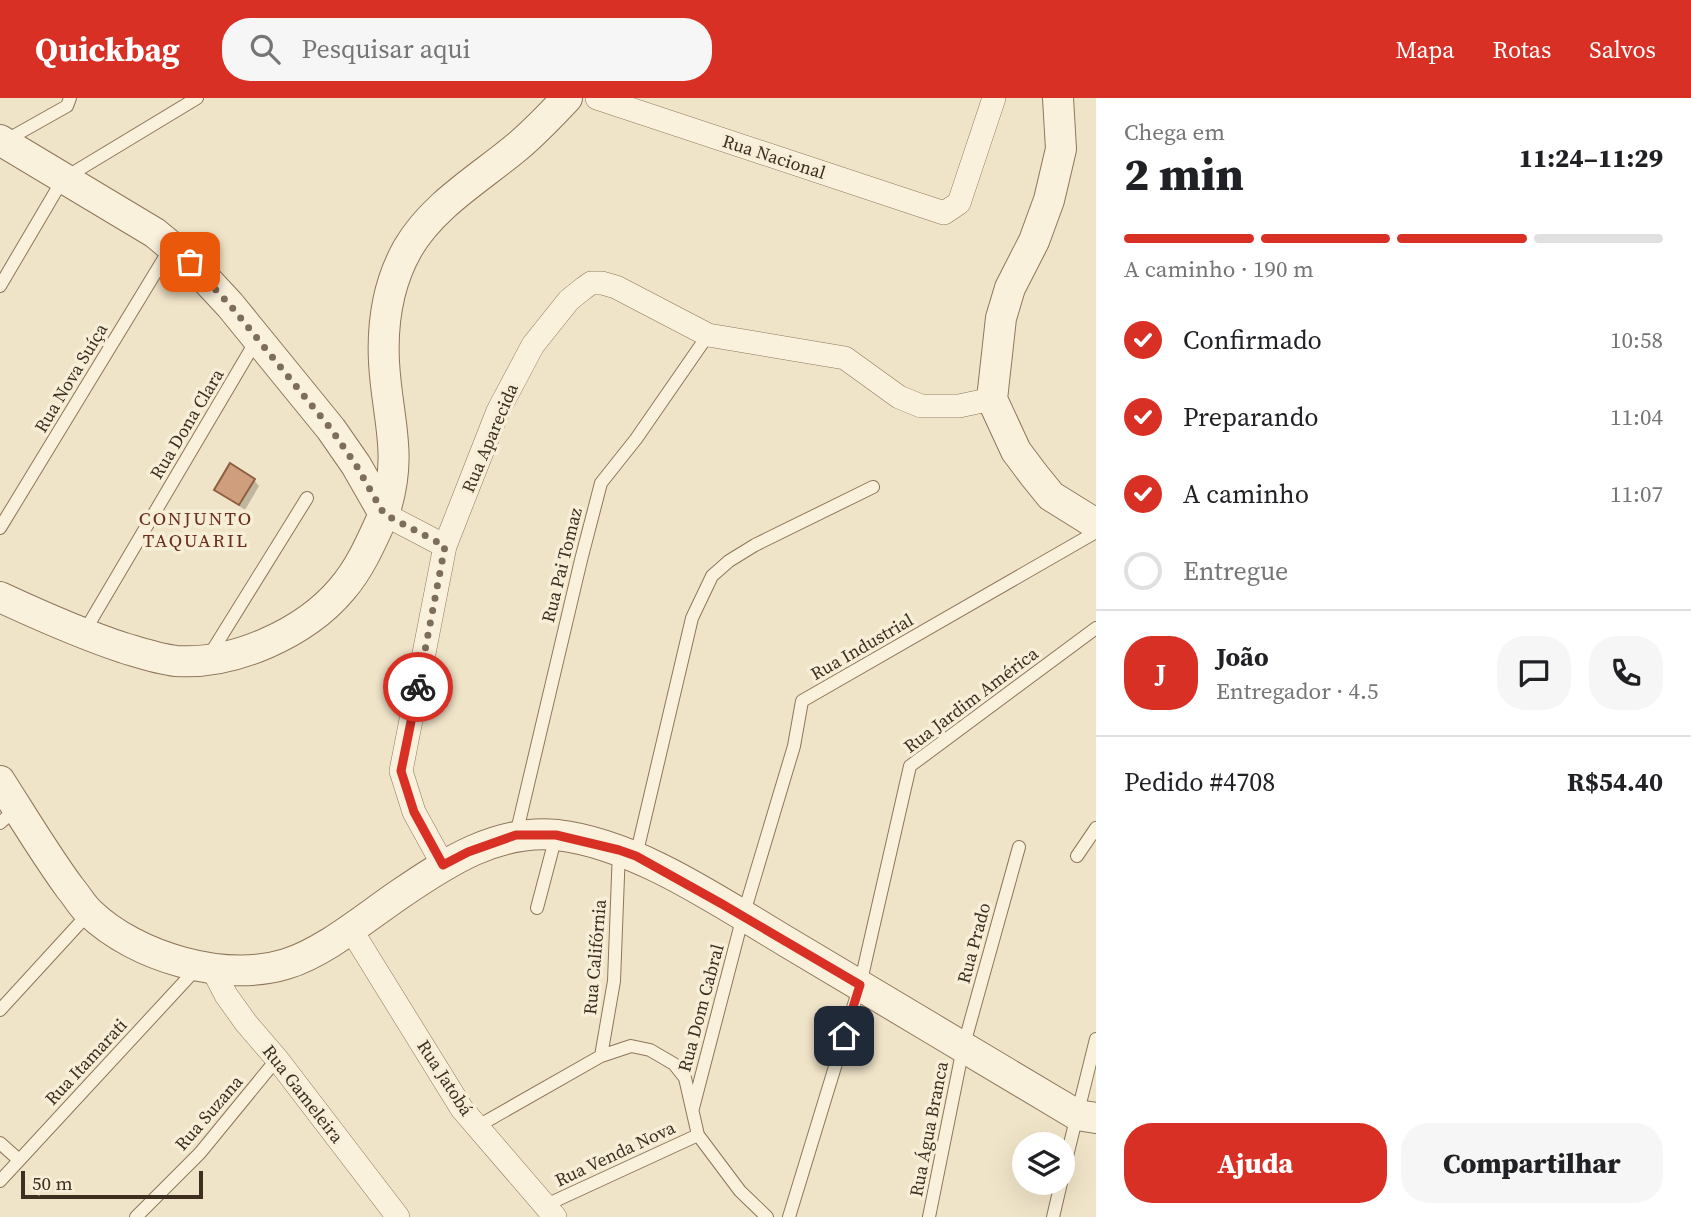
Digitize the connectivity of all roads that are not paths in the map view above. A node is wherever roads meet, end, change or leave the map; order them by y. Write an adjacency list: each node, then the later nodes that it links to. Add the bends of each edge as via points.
1 (71, 98): 7 (lane, via 66,106)
2 (197, 98): 8 (lane)
3 (566, 98): 16 (street, via 545,122 432,219 409,246 395,275 385,314 384,362 395,464)
4 (597, 98): 5 (street, Rua Nacional, via 944,213 959,203)
5 (994, 98)
6 (1058, 98): 13 (street, via 1061,149 1049,200 1001,318)
7 (2, 141): 8 (street)
8 (63, 179): 9 (street); 10 (lane)
9 (172, 246): 12 (street); 18 (lane, Rua Nova Suíça)
10 (0, 286)
11 (708, 335): 13 (street, Rua Aparecida, via 845,358 899,397 921,405 959,406); 20 (street, Rua Aparecida, via 616,287 591,283 583,288 533,345 504,400); 28 (lane, Rua Pai Tomaz, via 601,483)
12 (258, 339): 16 (street, via 331,429); 23 (lane, Rua Dona Clara)
13 (992, 399): 17 (street, via 1016,451 1051,496)
14 (873, 488): 31 (lane, Rua Califórnia, via 755,545 712,576 692,618)
15 (307, 498): 24 (lane)
16 (384, 514): 20 (street); 24 (street, via 363,559 323,609 266,643)
17 (1096, 524)
18 (0, 528)
19 (1096, 532): 36 (lane, Rua Industrial, via 802,701 794,746)
20 (445, 546): 33 (street, Rua Aparecida, via 401,771 414,812)
21 (0, 597): 23 (street)
22 (1096, 628): 39 (lane, Rua Jardim América, via 910,766)
23 (83, 635): 24 (street, via 152,657)
24 (207, 659)
25 (0, 781): 26 (street)
26 (8, 815): 35 (street)
27 (1096, 828): 32 (lane)
28 (516, 835): 29 (street); 33 (street)
29 (556, 835): 31 (street); 34 (lane)
30 (1018, 847): 42 (lane, Rua Prado)
31 (628, 853): 36 (street); 43 (lane, Rua Califórnia)
32 (1077, 856)
33 (443, 865): 37 (street)
34 (537, 908)
35 (89, 913): 38 (street, via 128,940 183,963); 40 (lane)
36 (743, 916): 39 (street); 45 (lane, Rua Dom Cabral)
37 (350, 928): 38 (street, via 287,963 265,968); 47 (street, Rua Jatobá, via 462,1109)
38 (206, 967): 44 (street, Rua Gameleira); 51 (lane, Rua Itamarati)
39 (860, 985): 42 (street); 58 (lane, Rua Jardim América)
40 (0, 1010)
41 (1096, 1039): 46 (lane)
42 (963, 1048): 46 (street); 59 (lane, Rua Água Branca)
43 (601, 1056): 45 (lane, via 631,1046 650,1049 674,1064 685,1078); 47 (lane)
44 (277, 1059): 55 (lane, Rua Suzana, via 200,1153); 56 (street, Rua Gameleira)
45 (693, 1108): 48 (lane)
46 (1086, 1116): 50 (lane)
47 (478, 1126): 54 (street, Rua Jatobá)
48 (698, 1135): 54 (lane, Rua Venda Nova); 57 (lane, via 740,1191)
49 (0, 1143): 51 (lane)
50 (1075, 1144)
51 (19, 1160): 52 (lane, Rua Itamarati)
52 (0, 1181)
53 (1058, 1195): 60 (lane)
54 (550, 1211)
55 (136, 1217)
56 (398, 1217)
57 (767, 1217)
58 (789, 1217)
59 (929, 1217)
60 (1053, 1217)

